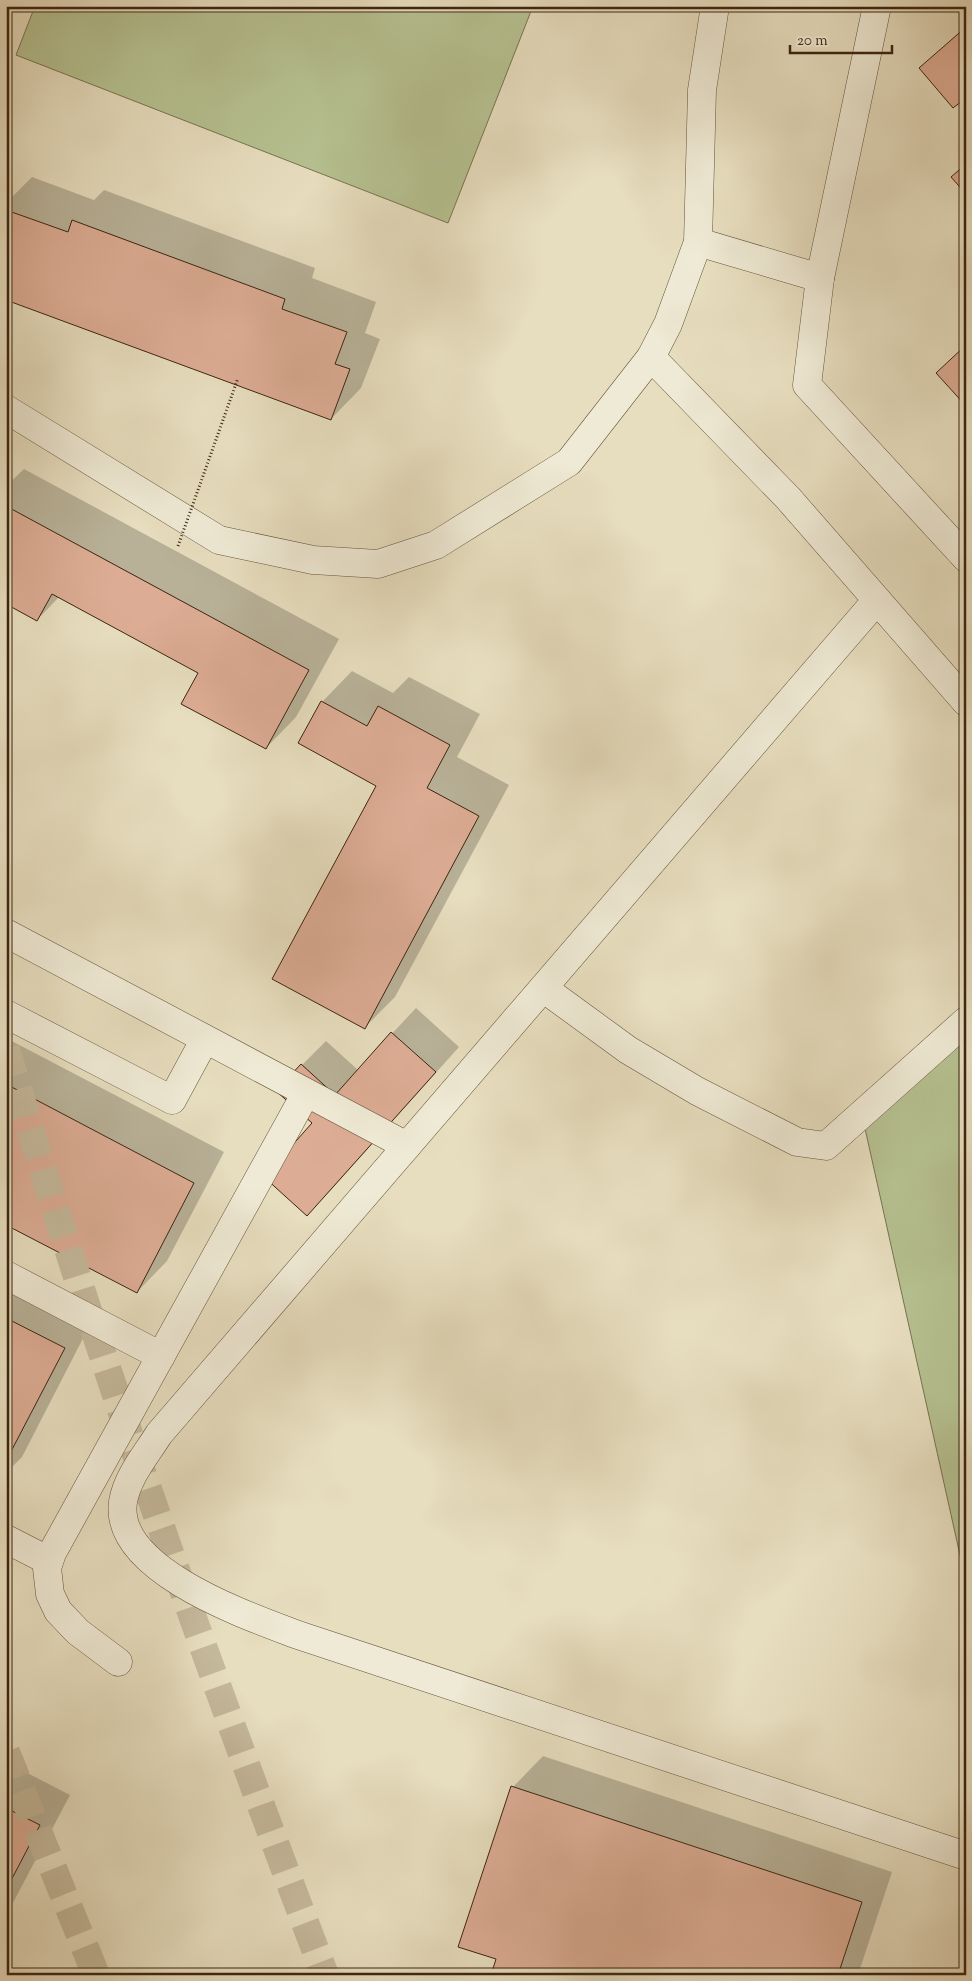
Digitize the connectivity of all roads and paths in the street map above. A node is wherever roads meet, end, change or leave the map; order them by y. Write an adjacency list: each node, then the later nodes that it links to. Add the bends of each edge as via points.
1 (715, 6): 3 (street, via 702,90)
2 (877, 6): 4 (street)
3 (698, 242): 4 (street); 5 (street, via 668,324)
4 (820, 278): 9 (street, via 807,385)
5 (651, 357): 7 (street, via 569,462 436,545 378,564 312,560 219,540); 10 (street, via 788,498)
6 (238, 378): 8 (path, bridge)
7 (6, 408)
8 (178, 546)
9 (966, 558)
10 (877, 600): 11 (street); 13 (street)
11 (966, 702)
12 (6, 933): 16 (street)
13 (543, 988): 15 (street, via 628,1050 697,1091 797,1142 826,1146); 18 (street)
14 (6, 1014): 16 (street, via 172,1100)
15 (966, 1022)
16 (205, 1039): 17 (street)
17 (306, 1093): 18 (street); 20 (street)
18 (407, 1146): 24 (street, via 159,1434 132,1476 123,1501 123,1522 130,1538 152,1562 190,1588 234,1611)
19 (6, 1275): 20 (street)
20 (161, 1356): 22 (street)
21 (6, 1539): 22 (street)
22 (49, 1561): 23 (street, via 46,1568 50,1594 58,1611 78,1632)
23 (118, 1662)
24 (966, 1856)

